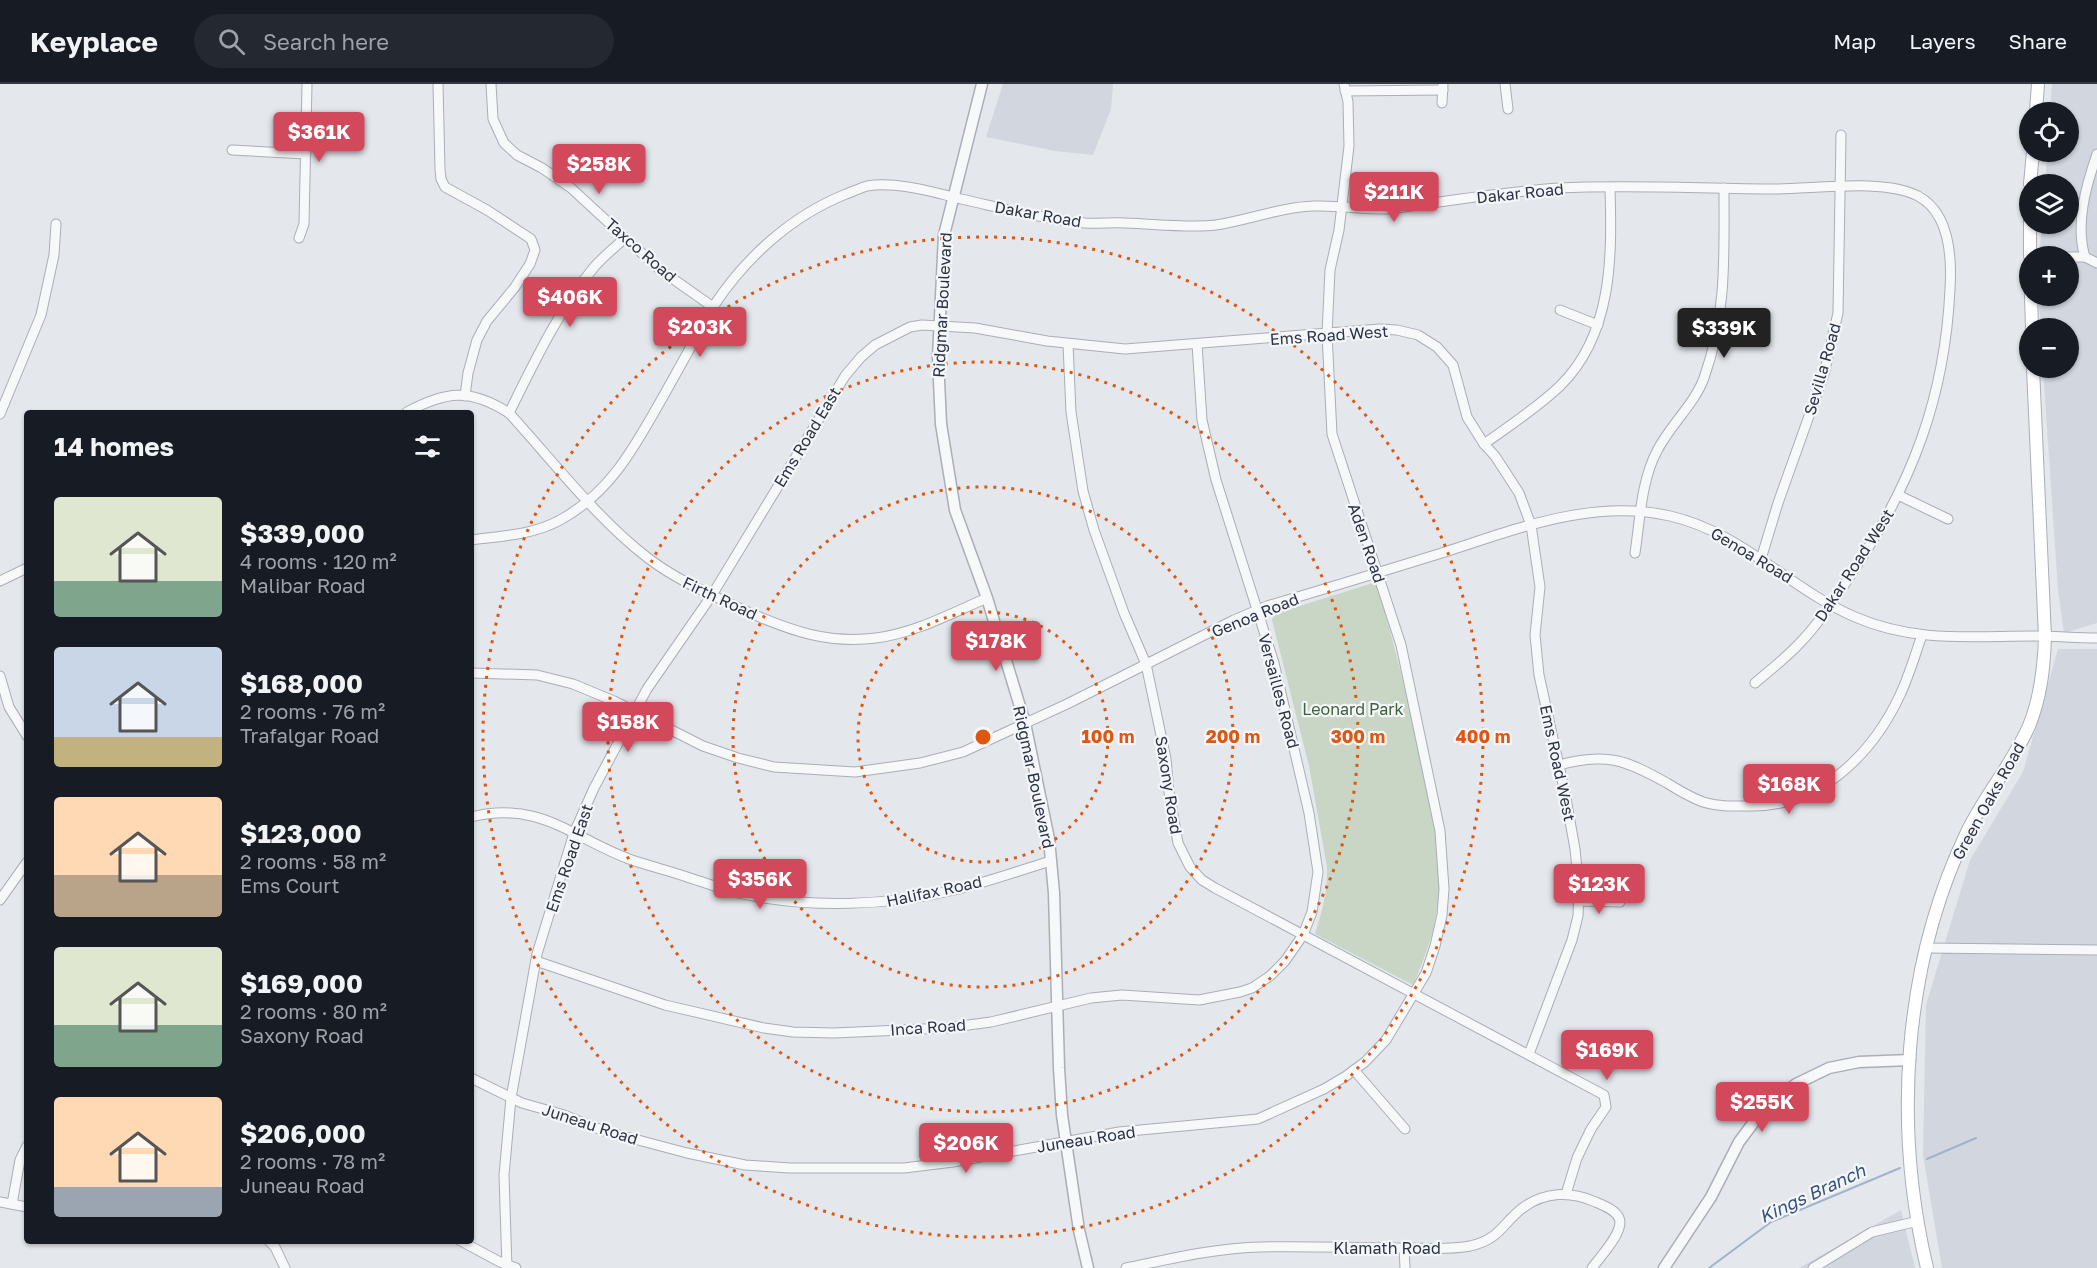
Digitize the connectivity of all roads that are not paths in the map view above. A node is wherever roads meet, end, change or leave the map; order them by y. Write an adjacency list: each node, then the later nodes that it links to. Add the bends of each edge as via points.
1 (307, 84): 14 (street)
2 (438, 84): 35 (street, via 440,169 445,187 531,239 535,250 515,288 487,321 477,340)
3 (491, 84): 23 (street, Taxco Road, via 493,119 504,143 571,188)
4 (982, 84): 19 (street, Ridgmar Boulevard)
5 (1505, 84): 11 (street)
6 (2038, 84): 9 (main road)
7 (1443, 87): 8 (street); 10 (street)
8 (1344, 88): 20 (street, Aden Road, via 1349,146)
9 (2037, 102)
10 (1442, 103)
11 (1508, 109)
12 (1841, 135): 16 (street, Sevilla Road)
13 (232, 150): 14 (street)
14 (306, 154): 22 (street, via 304,224)
15 (2097, 154): 25 (street, via 2082,212)
16 (1840, 186): 18 (street, Dakar Road); 40 (street, Dakar Road West, via 1875,187 1920,197 1940,219 1949,243 1949,319 1940,373 1930,419); 47 (street, Sevilla Road, via 1840,274 1833,339)
17 (1610, 188): 18 (street, Dakar Road); 20 (street, Dakar Road, via 1558,188 1391,209); 30 (street, via 1610,264)
18 (1725, 188): 42 (street, via 1723,296 1711,356 1698,391 1658,449)
19 (954, 197): 20 (street, Dakar Road, via 1088,223 1214,225 1291,208); 27 (street, Dakar Road, via 880,185 866,186 827,202 778,234 724,289); 29 (street, Ridgmar Boulevard, via 943,242)
20 (1341, 208): 31 (street, Aden Road, via 1330,270)
21 (56, 224): 38 (street, via 54,255 41,315)
22 (299, 238)
23 (625, 238): 27 (street, Taxco Road, via 659,269); 37 (street, via 583,282 544,344)
24 (2079, 257): 25 (street)
25 (2085, 257): 26 (street)
26 (2097, 263)
27 (713, 307): 41 (street, Dakar Road, via 624,463)
28 (1560, 309): 30 (street)
29 (939, 326): 32 (street, Ems Road West); 51 (street, Ems Road East, via 910,327 861,357 845,376); 52 (street, Ridgmar Boulevard, via 938,396 949,484)
30 (1598, 326): 39 (street, via 1584,356 1561,385)
31 (1327, 334): 33 (street, Ems Road West); 39 (street, Ems Road West, via 1397,330 1418,335 1437,347 1453,365 1467,417); 49 (street, Aden Road, via 1332,434)
32 (1068, 344): 33 (street, Ems Road West, via 1125,349); 58 (street, Saxony Road, via 1071,412 1083,491 1124,613)
33 (1197, 344): 54 (street, Versailles Road, via 1202,420 1216,480)
34 (2033, 378): 56 (main road, Green Oaks Road)
35 (465, 396): 36 (street, Firth Road, via 442,396); 37 (street, Firth Road, via 478,397)
36 (411, 410)
37 (509, 413): 41 (street, Firth Road)
38 (0, 414)
39 (1484, 444): 44 (street, Ems Road West, via 1519,493)
40 (1898, 495): 43 (street); 53 (street, Dakar Road West, via 1872,544)
41 (589, 501): 45 (street, Dakar Road, via 540,529); 51 (street, Firth Road, via 647,557 675,577)
42 (1641, 512): 44 (street, Genoa Road, via 1588,513); 46 (street); 47 (street, Genoa Road, via 1706,527)
43 (1948, 519)
44 (1531, 525): 49 (street, Genoa Road); 65 (street, Ems Road West, via 1540,587 1535,635 1538,665)
45 (474, 540)
46 (1635, 553)
47 (1761, 559): 53 (street, Genoa Road)
48 (24, 569): 50 (street)
49 (1378, 573): 54 (street, Genoa Road); 77 (street, Aden Road, via 1401,645 1440,831 1442,915 1436,946)
50 (0, 581)
51 (712, 595): 52 (street, Firth Road, via 797,632 832,639 900,633); 62 (street, Ems Road East)
52 (987, 598): 63 (street, Ridgmar Boulevard)
53 (1831, 605): 55 (street, Genoa Road, via 1882,627); 61 (street, Dakar Road West, via 1795,647)
54 (1257, 610): 58 (street, Genoa Road); 73 (street, Versailles Road, via 1293,743 1318,872 1312,912)
55 (1922, 635): 56 (street, Genoa Road); 65 (street, via 1900,697 1878,734 1852,765 1802,797 1764,806 1720,806 1689,796 1613,759 1583,758)
56 (2045, 637): 57 (street, Genoa Road); 74 (main road, Green Oaks Road, via 2042,681 2028,727 1968,830 1943,890)
57 (2097, 638)
58 (1146, 664): 63 (street, Genoa Road); 73 (street, Saxony Road, via 1181,852 1202,880)
59 (474, 673): 62 (street, Genoa Road, via 553,678)
60 (0, 676): 64 (street, via 9,706)
61 (1755, 683)
62 (635, 711): 63 (street, Genoa Road, via 703,746 738,758 774,767 855,772 963,752); 67 (street, Ems Road East)
63 (1025, 723): 68 (street, Ridgmar Boulevard)
64 (24, 731)
65 (1559, 765): 71 (street, Ems Road West, via 1575,849)
66 (474, 817): 67 (street, Halifax Road, via 501,812 530,814)
67 (574, 832): 68 (street, Halifax Road, via 628,858 737,892 827,903 917,897 959,889); 76 (street, Ems Road East)
68 (1051, 861): 78 (street, Ridgmar Boulevard)
69 (24, 866): 70 (street)
70 (0, 900)
71 (1578, 901): 72 (street); 79 (street, Ems Road West, via 1572,940)
72 (1620, 902)
73 (1303, 935): 77 (street, Saxony Road); 78 (street, Inca Road, via 1270,976 1240,993 1199,1000 1122,995)
74 (1927, 948): 75 (street); 80 (main road, Green Oaks Road, via 1914,1010)
75 (2097, 950)
76 (536, 962): 78 (street, Inca Road, via 665,1005 793,1032 946,1028); 83 (street, Ems Road East)
77 (1414, 994): 79 (street, Saxony Road); 81 (street, Juneau Road, via 1386,1040)
78 (1057, 1006): 85 (street, Ridgmar Boulevard)
79 (1529, 1054): 87 (street, Saxony Road, via 1597,1090 1605,1099 1606,1107 1577,1158)
80 (1910, 1060): 91 (main road, Green Oaks Road, via 1911,1169); 101 (street, via 1859,1062 1829,1068 1796,1084 1765,1107 1739,1142 1711,1197)
81 (1354, 1070): 84 (street); 85 (street, Juneau Road, via 1324,1089 1258,1119 1119,1132)
82 (474, 1080): 83 (street, Juneau Road)
83 (511, 1098): 85 (street, Juneau Road, via 604,1131 745,1165 926,1166); 95 (street, Ems Road East, via 504,1175)
84 (1405, 1129)
85 (1066, 1142): 97 (street, Ridgmar Boulevard)
86 (24, 1152): 89 (street)
87 (1566, 1194): 94 (street, Klamath Road, via 1543,1198 1523,1208 1485,1242 1468,1247); 100 (street, Klamath Road, via 1604,1206 1616,1214 1621,1224)
88 (0, 1202): 89 (street)
89 (12, 1204): 90 (street)
90 (24, 1206)
91 (1918, 1221): 102 (street, via 1872,1232); 103 (main road, Green Oaks Road)
92 (272, 1244): 96 (street)
93 (467, 1244): 95 (street)
94 (1404, 1248): 98 (street, Klamath Road, via 1260,1247); 99 (street)
95 (510, 1267)
96 (285, 1268)
97 (1088, 1268)
98 (1126, 1268)
99 (1405, 1268)
100 (1592, 1268)
101 (1664, 1268)
102 (1813, 1268)
103 (1927, 1268)

